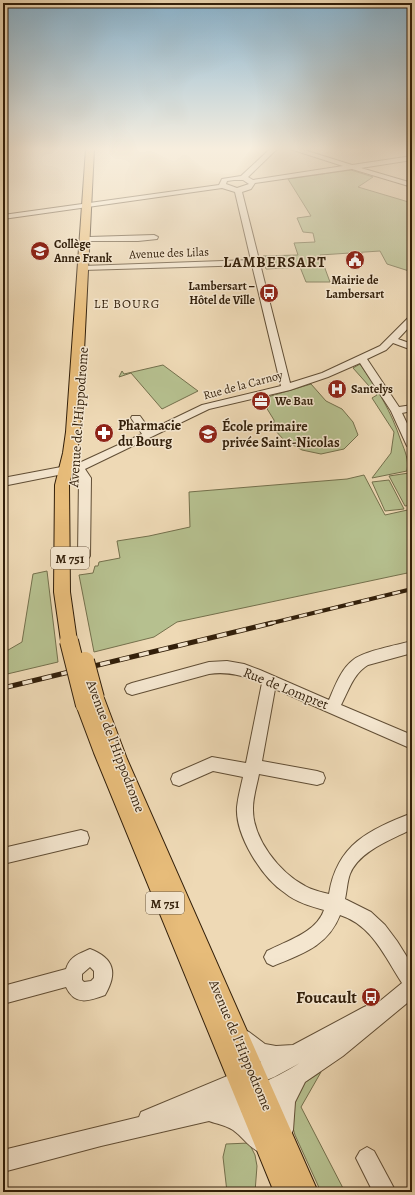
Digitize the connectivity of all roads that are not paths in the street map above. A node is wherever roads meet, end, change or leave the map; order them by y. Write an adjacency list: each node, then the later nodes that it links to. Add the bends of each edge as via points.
1 (89, 205): 3 (street); 5 (main road, Avenue de l'Hippodrome / M 751); 7 (main road, Avenue de l'Hippodrome / M 751)
2 (242, 205): 6 (street)
3 (3, 217)
4 (154, 237): 5 (street)
5 (89, 239): 7 (main road, Avenue de l'Hippodrome / M 751)
6 (256, 262): 7 (street, Avenue des Lilas); 12 (street)
7 (85, 268): 18 (main road, Avenue de l'Hippodrome / M 751, via 78,452)
8 (412, 319): 9 (street, Rue de la Carnoy)
9 (393, 340): 10 (street); 11 (street, Rue de la Carnoy, via 381,350)
10 (412, 347)
11 (362, 358): 12 (street, Rue de la Carnoy, via 325,375); 14 (street)
12 (286, 388): 16 (street, Rue de la Carnoy, via 212,405)
13 (412, 408): 14 (street)
14 (396, 411): 17 (street)
15 (137, 420): 16 (street)
16 (148, 435): 18 (street, Rue de la Carnoy)
17 (412, 446)
18 (70, 469): 19 (street, Rue de la Carnoy); 21 (main road, Avenue de l'Hippodrome / M 751, via 62,485); 22 (street, via 81,471 85,478); 23 (main road, Avenue de l'Hippodrome / M 751, via 73,479 70,563)
19 (30, 478): 20 (street); 21 (street, via 51,481 59,486)
20 (3, 482)
21 (63, 494): 23 (main road, Avenue de l'Hippodrome / M 751, via 61,578)
22 (84, 556)
23 (74, 639): 27 (main road, Avenue de l'Hippodrome / M 751, bridge)
24 (412, 647): 28 (street, via 357,664)
25 (270, 680): 26 (street, Rue de Lompret, via 242,670 215,667); 28 (street, Rue de Lompret); 30 (street)
26 (132, 689)
27 (90, 702): 43 (main road, Avenue de l'Hippodrome / M 751, via 118,759); 46 (main road, Avenue de l'Hippodrome / M 751, via 102,753)
28 (333, 708): 29 (street, Rue de Lompret)
29 (412, 742)
30 (252, 769): 31 (street); 32 (street, via 212,764); 36 (street, via 245,819 262,855 281,879 294,890)
31 (316, 778)
32 (179, 779)
33 (412, 821): 36 (street, via 354,854 342,872)
34 (81, 838): 35 (street)
35 (3, 856)
36 (335, 904): 37 (street, via 327,924 319,933); 39 (street, via 358,913 373,924)
37 (272, 957)
38 (72, 976): 41 (street)
39 (412, 981)
40 (412, 987): 42 (street)
41 (3, 995)
42 (384, 1008): 44 (street); 45 (street, via 350,1039)
43 (236, 1033): 44 (street, via 252,1048 266,1056 280,1056); 46 (main road, Avenue de l'Hippodrome / M 751)
44 (311, 1046): 46 (street)
45 (299, 1075): 46 (street); 49 (street, via 289,1086 283,1107)
46 (251, 1087): 47 (street); 48 (street); 49 (main road, Avenue de l'Hippodrome / M 751)
47 (208, 1112): 48 (street); 49 (street, via 227,1115 244,1125 266,1148)
48 (115, 1132): 51 (street)
49 (281, 1157): 52 (main road, Avenue de l'Hippodrome / M 751); 53 (main road, Avenue de l'Hippodrome / M 751)
50 (367, 1158): 54 (street)
51 (3, 1161)
52 (288, 1192)
53 (305, 1192)
54 (384, 1192)

